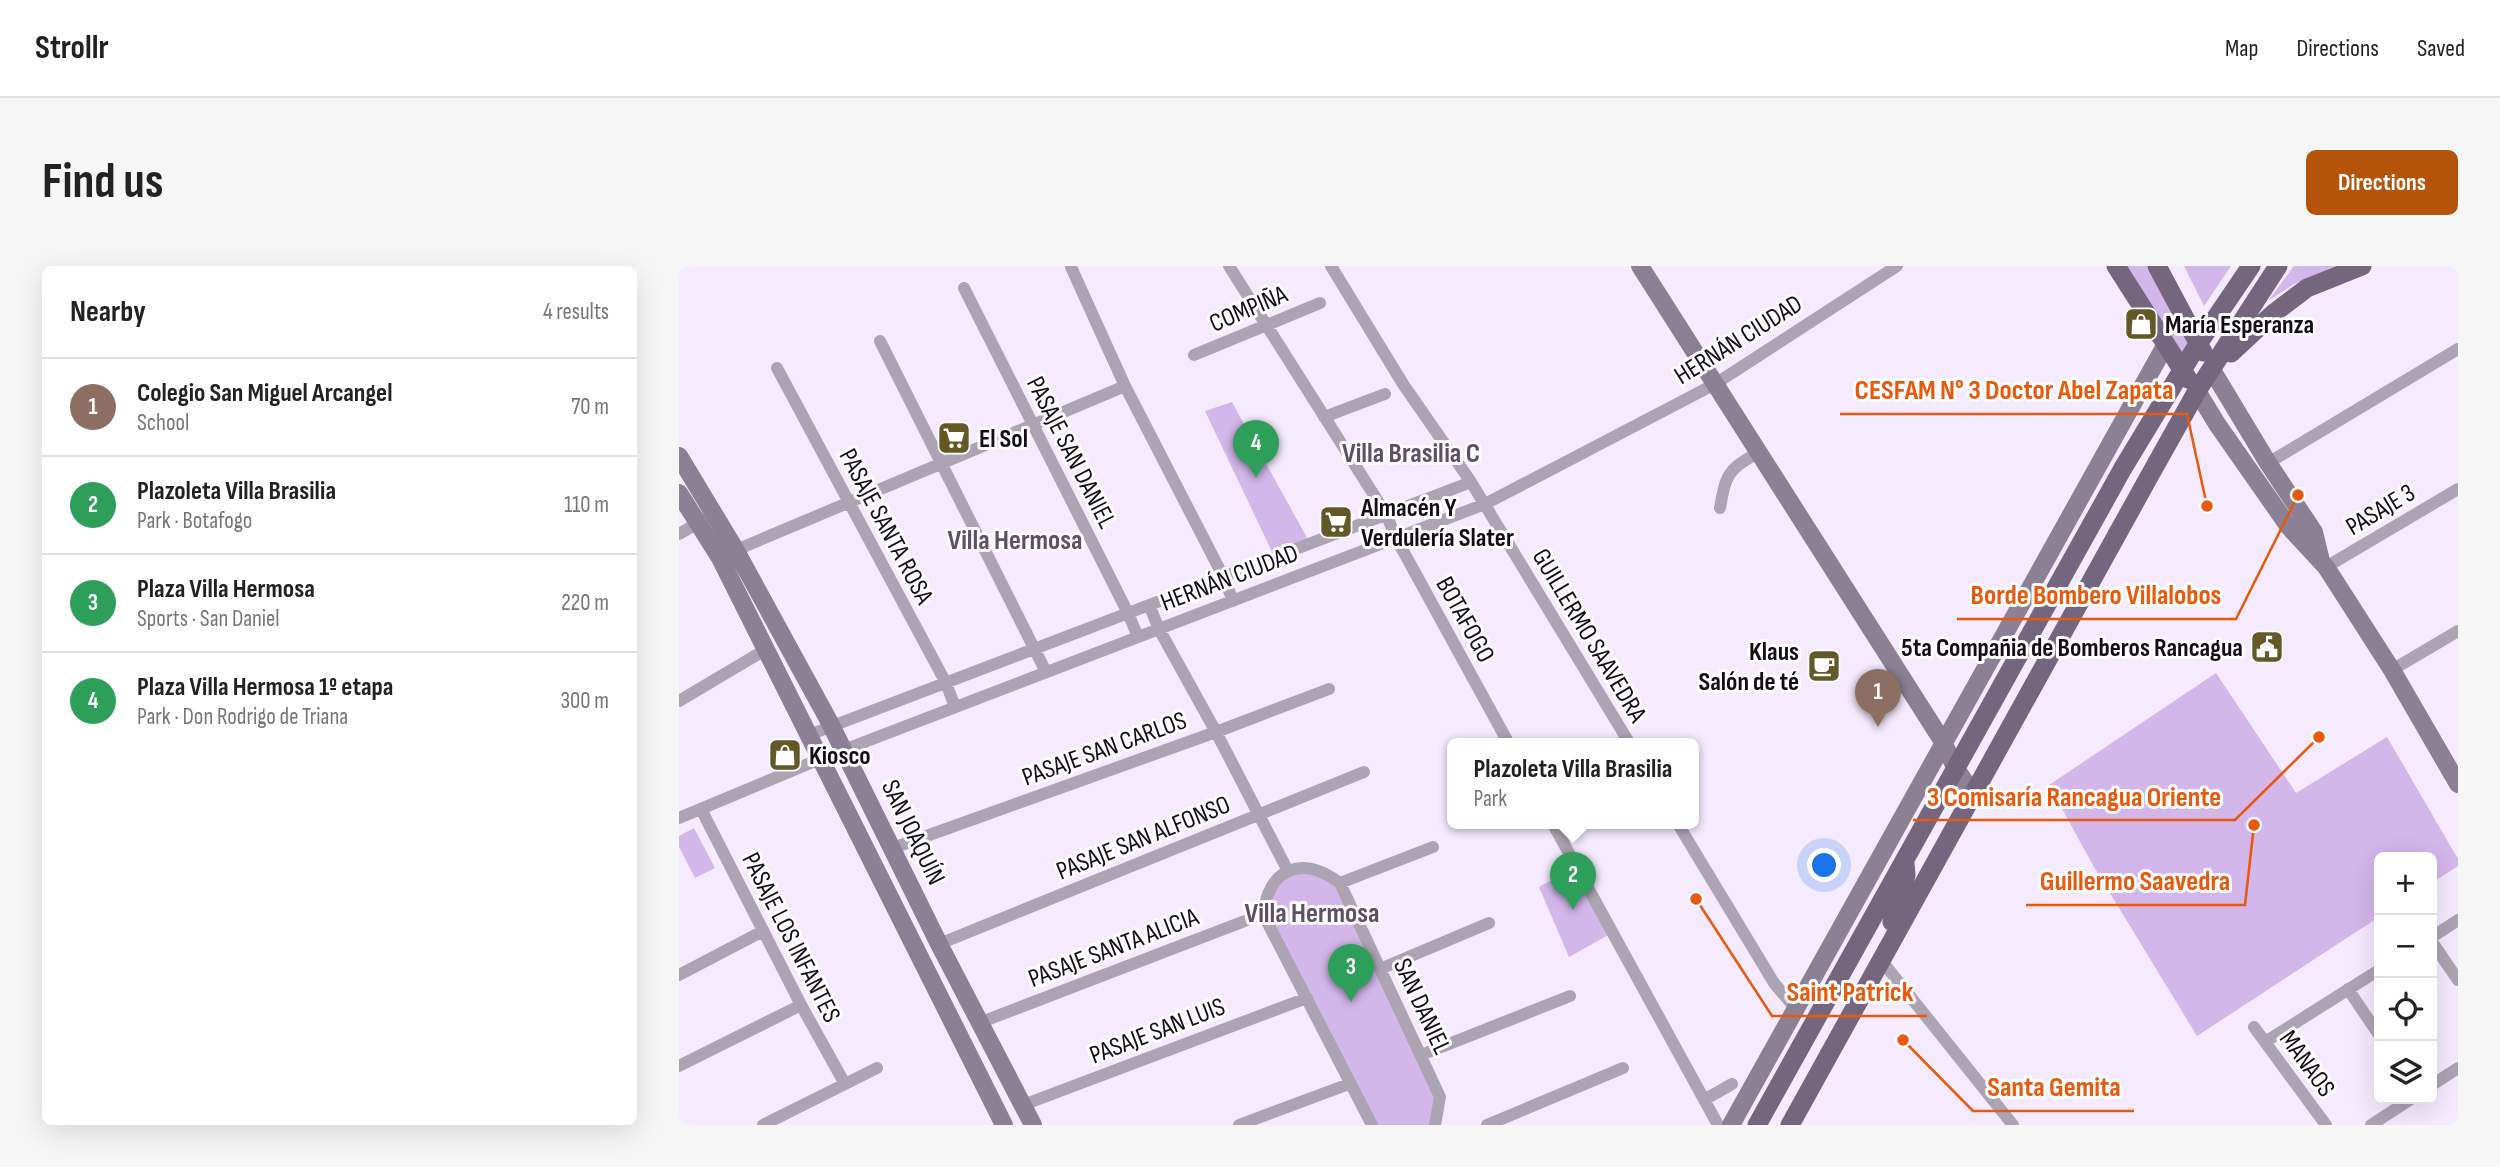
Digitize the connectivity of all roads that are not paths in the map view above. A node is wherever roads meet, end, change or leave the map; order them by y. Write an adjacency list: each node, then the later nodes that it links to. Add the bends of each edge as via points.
1 (1229, 266): 13 (street, BOTAFOGO)
2 (1331, 266): 32 (street, GUILLERMO SAAVEDRA, via 1403,384)
3 (1640, 266): 22 (street)
4 (1897, 266): 22 (street, HERNÁN CIUDAD)
5 (2157, 266): 15 (main road)
6 (2251, 266): 15 (main road)
7 (2278, 266): 20 (main road)
8 (2362, 266): 20 (main road, via 2307,288)
9 (1071, 267): 23 (street)
10 (2122, 270): 16 (main road)
11 (964, 288): 27 (street, PASAJE SAN DANIEL)
12 (1320, 303): 13 (street, COMPIÑA)
13 (1266, 325): 18 (street, COMPIÑA); 26 (street, BOTAFOGO)
14 (880, 341): 30 (street)
15 (2199, 344): 20 (main road); 21 (main road)
16 (2165, 346): 21 (main road); 65 (street)
17 (2458, 349): 31 (street)
18 (1194, 355)
19 (777, 368): 35 (street, PASAJE SANTA ROSA)
20 (2213, 370): 24 (main road); 31 (street)
21 (2183, 373): 24 (main road); 69 (main road, via 2123,468)
22 (1715, 384): 28 (street); 36 (street, HERNÁN CIUDAD)
23 (1125, 386): 27 (street); 45 (street)
24 (2197, 391): 44 (street, via 2288,527); 72 (main road)
25 (1385, 394): 26 (street)
26 (1324, 417): 39 (street, BOTAFOGO)
27 (1034, 424): 30 (street); 48 (street, PASAJE SAN DANIEL)
28 (1759, 452): 37 (street, via 1729,473); 65 (street)
29 (679, 456): 38 (street, SAN JOAQUÍN)
30 (942, 462): 35 (street); 52 (street)
31 (2268, 463): 44 (street, via 2314,532)
32 (1471, 482): 36 (street, GUILLERMO SAAVEDRA); 39 (street, HERNÁN CIUDAD)
33 (2458, 489): 44 (street, PASAJE 3)
34 (679, 493): 40 (street, SAN JOAQUÍN)
35 (848, 502): 43 (street); 56 (street, PASAJE SANTA ROSA)
36 (1485, 504): 42 (street, HERNÁN CIUDAD); 64 (street, GUILLERMO SAAVEDRA)
37 (1720, 508)
38 (714, 514): 40 (street); 43 (street, SAN JOAQUÍN)
39 (1386, 514): 42 (street, BOTAFOGO); 45 (street, HERNÁN CIUDAD)
40 (697, 524): 41 (street); 43 (street, SAN JOAQUÍN)
41 (679, 534)
42 (1396, 538): 46 (street, HERNÁN CIUDAD); 63 (street, BOTAFOGO)
43 (728, 554): 53 (street, SAN JOAQUÍN); 60 (street, SAN JOAQUÍN)
44 (2323, 564): 54 (street)
45 (1223, 576): 46 (street); 47 (street, HERNÁN CIUDAD)
46 (1233, 601): 49 (street, HERNÁN CIUDAD)
47 (1149, 605): 48 (street, HERNÁN CIUDAD); 49 (street)
48 (1128, 613): 51 (street, PASAJE SAN DANIEL); 52 (street, HERNÁN CIUDAD)
49 (1159, 629): 51 (street, HERNÁN CIUDAD); 61 (street)
50 (2458, 631): 54 (street)
51 (1138, 637): 55 (street, HERNÁN CIUDAD)
52 (1035, 649): 55 (street); 56 (street, HERNÁN CIUDAD)
53 (765, 650): 58 (street); 62 (street, SAN JOAQUÍN)
54 (2392, 670): 68 (street)
55 (1046, 672): 59 (street, HERNÁN CIUDAD)
56 (946, 682): 59 (street, PASAJE SANTA ROSA); 60 (street, HERNÁN CIUDAD)
57 (1329, 689): 61 (street, PASAJE SAN CARLOS)
58 (679, 701)
59 (955, 707): 66 (street, HERNÁN CIUDAD)
60 (832, 726): 62 (street, HERNÁN CIUDAD); 66 (street, SAN JOAQUÍN)
61 (1216, 732): 74 (street); 79 (street, PASAJE SAN CARLOS)
62 (809, 735): 67 (street, SAN JOAQUÍN)
63 (1506, 738)
64 (1626, 738)
65 (1943, 742): 69 (street); 99 (street)
66 (843, 750): 67 (street, HERNÁN CIUDAD); 79 (street, SAN JOAQUÍN)
67 (820, 759): 73 (street, HERNÁN CIUDAD); 117 (street, SAN JOAQUÍN)
68 (2453, 760): 71 (street)
69 (1955, 767): 72 (street); 80 (main road)
70 (1364, 772): 74 (street, PASAJE SAN ALFONSO)
71 (2458, 783)
72 (1973, 793): 90 (main road)
73 (701, 809): 75 (street, HERNÁN CIUDAD); 86 (street, PASAJE LOS INFANTES)
74 (1259, 814): 81 (street); 88 (street, PASAJE SAN ALFONSO)
75 (679, 818)
76 (1556, 829): 113 (street)
77 (1681, 829): 99 (street, via 1775,983)
78 (1433, 847): 82 (street)
79 (893, 848): 88 (street, SAN JOAQUÍN)
80 (1904, 858): 90 (main road, via 1906,875); 125 (main road)
81 (1288, 871): 82 (street, via 1324,871); 83 (street, via 1266,894)
82 (1340, 883): 91 (street, SAN DANIEL)
83 (1263, 914): 97 (street); 100 (street, PASAJE SANTA ALICIA)
84 (2458, 920): 87 (street)
85 (1489, 923): 91 (street)
86 (763, 931): 93 (street); 98 (street, PASAJE LOS INFANTES)
87 (2437, 934)
88 (939, 944): 100 (street, SAN JOAQUÍN)
89 (2437, 949): 94 (street)
90 (1881, 960): 126 (main road); 127 (street)
91 (1380, 969): 104 (street, SAN DANIEL)
92 (2374, 973): 95 (street)
93 (679, 975)
94 (2458, 980)
95 (2348, 989): 102 (street); 103 (street)
96 (1570, 996): 104 (street)
97 (1307, 998): 111 (street); 115 (street, PASAJE SAN LUIS)
98 (801, 1005): 105 (street); 110 (street, PASAJE LOS INFANTES)
99 (1796, 1009): 124 (street)
100 (979, 1023): 115 (street, SAN JOAQUÍN)
101 (2254, 1027): 103 (street, MANAOS)
102 (2374, 1028)
103 (2265, 1042): 128 (street, MANAOS)
104 (1421, 1055): 121 (street, SAN DANIEL, via 1440,1097)
105 (679, 1066)
106 (877, 1068): 110 (street)
107 (1623, 1068): 122 (street)
108 (2458, 1068): 109 (street)
109 (2437, 1082)
110 (845, 1084): 116 (street)
111 (1349, 1084): 119 (street); 120 (street)
112 (1732, 1084): 113 (street)
113 (1704, 1100): 123 (street)
114 (2403, 1104): 129 (street)
115 (1023, 1105): 118 (street, SAN JOAQUÍN)
116 (763, 1125)
117 (1004, 1125)
118 (1033, 1125)
119 (1239, 1125)
120 (1372, 1125)
121 (1435, 1125)
122 (1487, 1125)
123 (1718, 1125)
124 (1731, 1125)
125 (1757, 1125)
126 (1790, 1125)
127 (2013, 1125)
128 (2326, 1125)
129 (2371, 1125)

